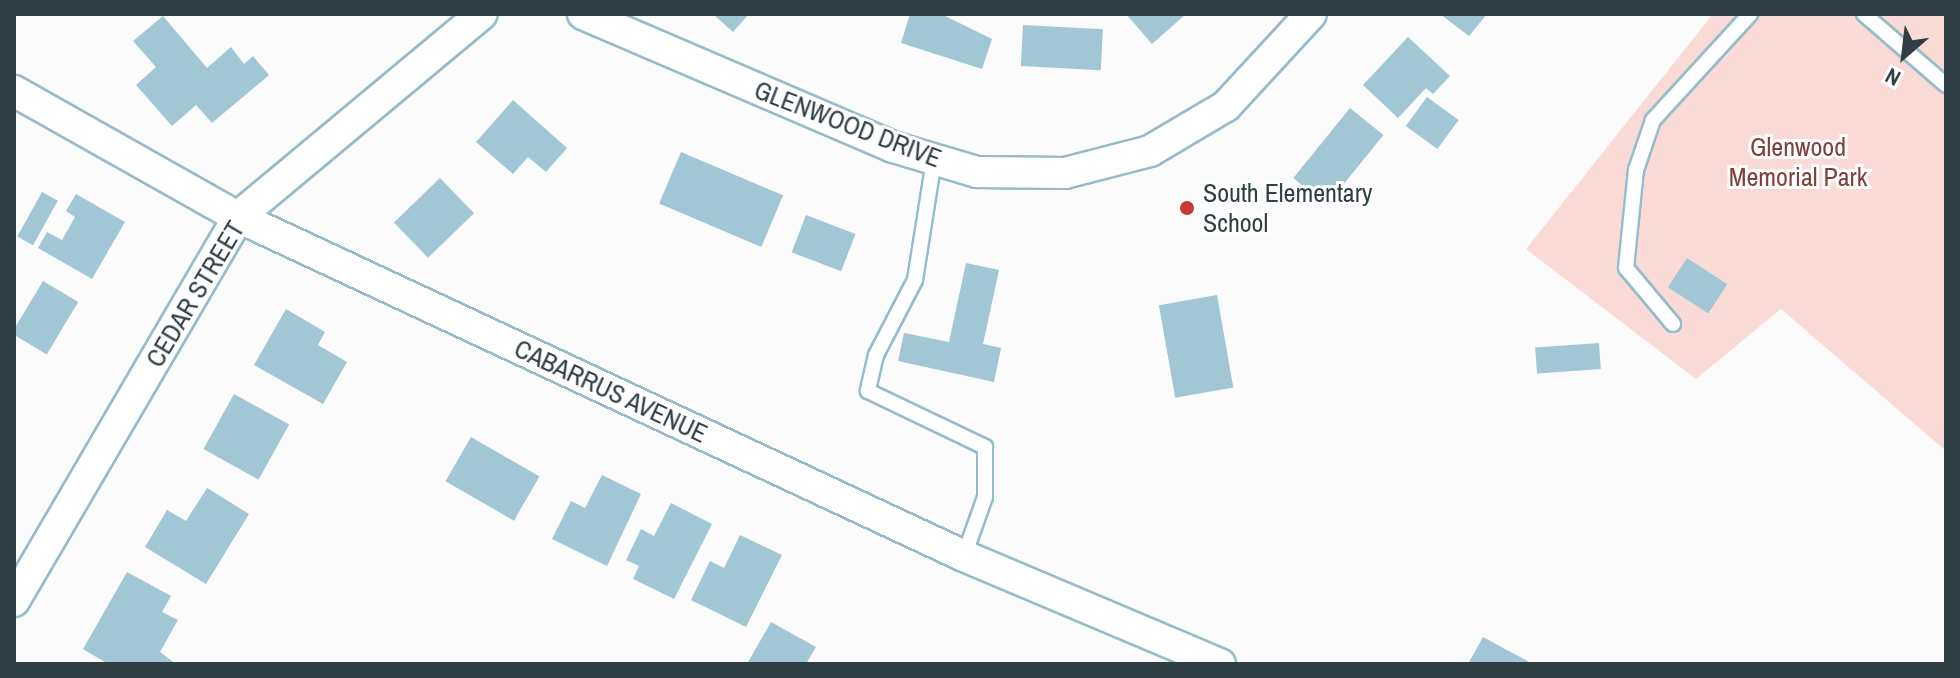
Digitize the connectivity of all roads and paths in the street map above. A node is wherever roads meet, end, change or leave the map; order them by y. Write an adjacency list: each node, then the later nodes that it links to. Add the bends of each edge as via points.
1 (482, 14): 9 (street, CEDAR STREET)
2 (583, 14): 8 (street, GLENWOOD DRIVE)
3 (1311, 14): 8 (street, GLENWOOD DRIVE, via 1226,106 1150,151 1065,173 977,172)
4 (1750, 14): 10 (lane, via 1653,120 1636,170 1626,268)
5 (1864, 14): 6 (lane)
6 (1946, 85)
7 (14, 91): 9 (street, CABARRUS AVENUE)
8 (934, 160): 11 (lane, via 915,280 876,355 868,391 985,447 985,497)
9 (238, 217): 11 (street, CABARRUS AVENUE); 12 (street, CEDAR STREET)
10 (1673, 324)
11 (964, 556): 13 (street, CABARRUS AVENUE)
12 (14, 601)
13 (1210, 662)

